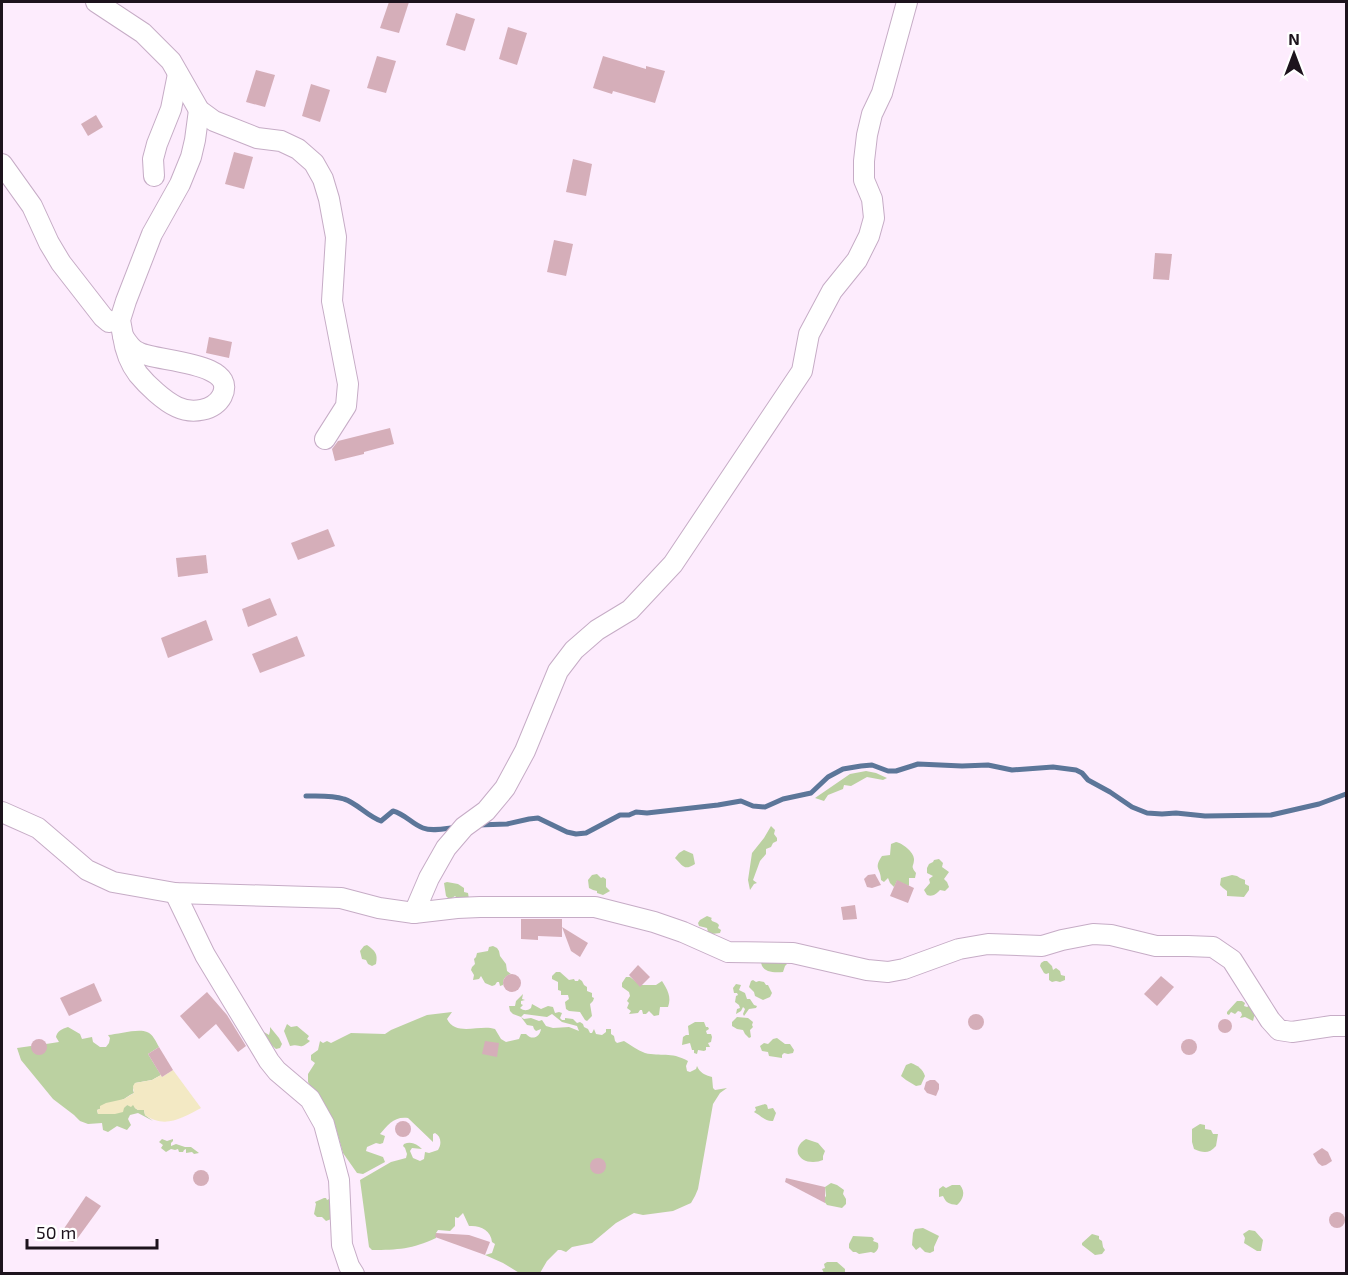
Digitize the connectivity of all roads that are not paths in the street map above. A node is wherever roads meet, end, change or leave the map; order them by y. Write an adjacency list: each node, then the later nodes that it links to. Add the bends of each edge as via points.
1 (96, 2): 3 (street, via 143,33 171,61)
2 (907, 2): 11 (street, via 867,135 864,180 874,218 869,236 809,334 802,371 673,564 630,609 574,650 558,671 505,788 447,848)
3 (178, 74): 4 (street); 6 (street, via 171,109 153,159)
4 (199, 110): 7 (street, via 191,157 143,253); 8 (street, via 214,121 257,138 281,141 298,149 314,163 323,179 336,237 332,302 348,384 346,406)
5 (2, 164): 7 (street, via 32,206 61,263 103,317)
6 (154, 176)
7 (121, 328): 7 (street, via 125,352 137,372 177,407 204,410 221,397 223,380 218,374 137,352 130,347)
8 (325, 439)
9 (2, 812): 10 (street, via 38,828 87,870 113,882)
10 (175, 893): 11 (street, via 341,898); 13 (street, via 205,955 269,1061 310,1099 324,1124 339,1180 342,1245)
11 (414, 913): 12 (street, via 480,907 595,907 654,922 728,952 793,953 888,972 959,949 988,944 1042,946 1093,934 1156,946 1212,947 1232,960 1279,1030)
12 (1347, 1026)
13 (354, 1274)

